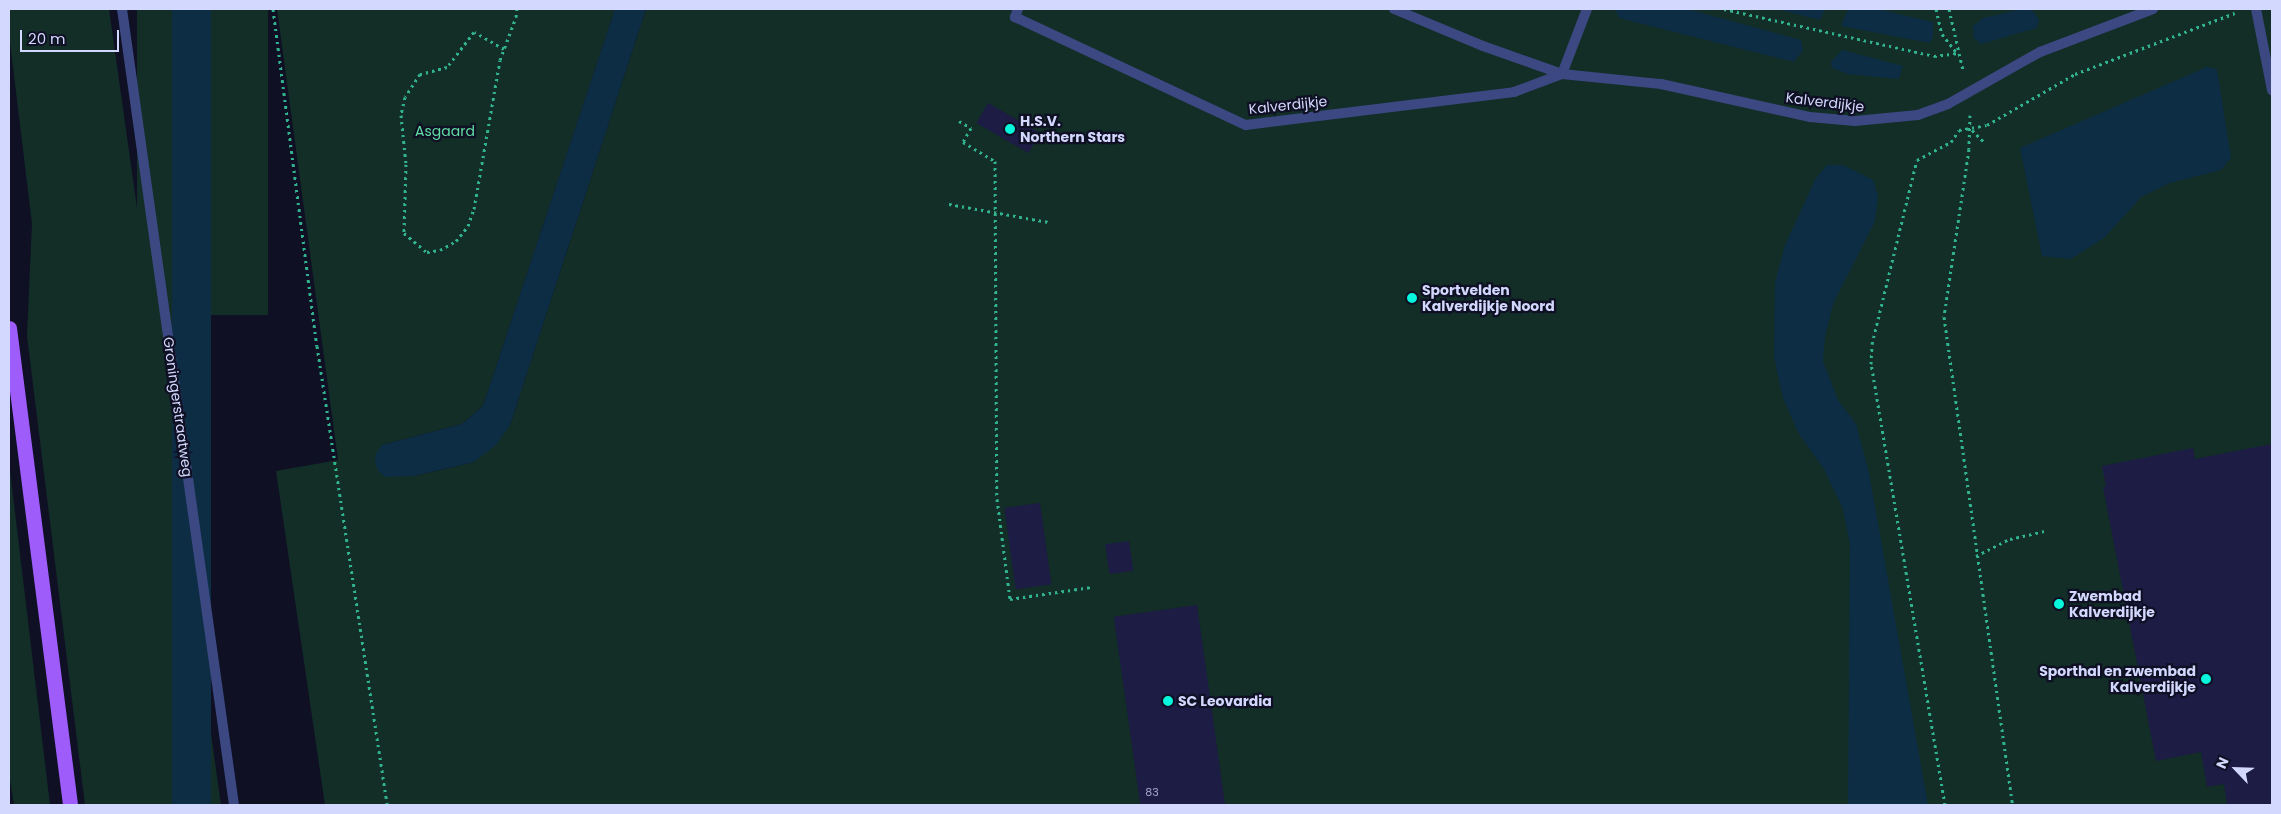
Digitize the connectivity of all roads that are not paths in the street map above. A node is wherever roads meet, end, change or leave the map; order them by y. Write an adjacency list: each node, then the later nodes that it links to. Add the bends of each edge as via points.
1 (122, 9): 11 (street, Groningerstraatweg)
2 (1018, 9): 7 (street, Kalverdijkje, via 1015,17 1246,125 1514,92)
3 (1394, 9): 7 (street, Kalverdijkje)
4 (1587, 9): 7 (street)
5 (2153, 9): 7 (street, Kalverdijkje, via 2040,52 1948,104 1918,115 1884,120 1810,117 1661,84)
6 (2256, 9): 8 (street)
7 (1562, 74)
8 (2272, 90)
9 (9, 328): 10 (main road)
10 (70, 805)
11 (234, 805)

